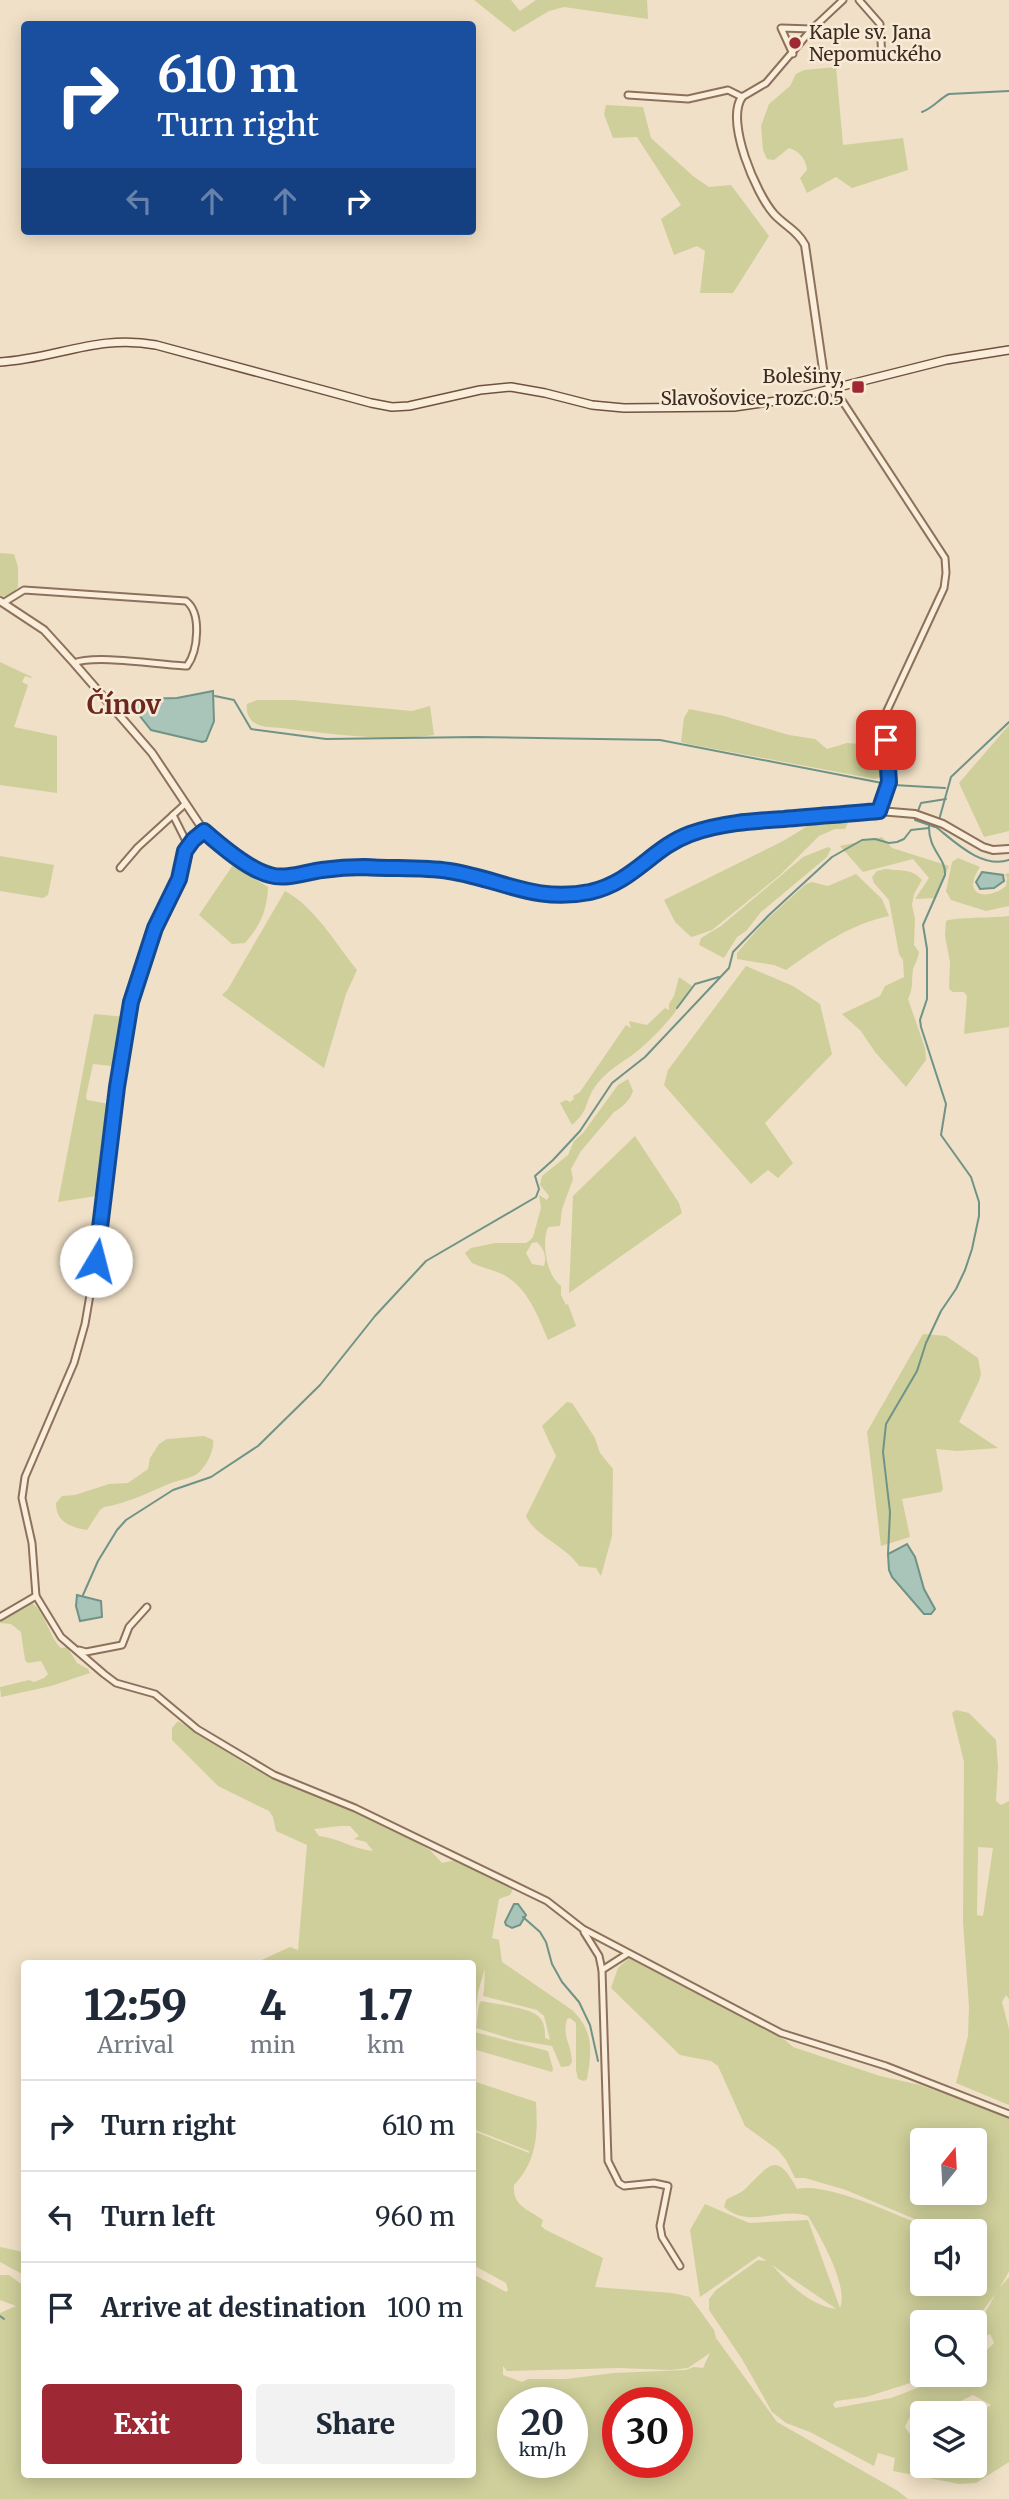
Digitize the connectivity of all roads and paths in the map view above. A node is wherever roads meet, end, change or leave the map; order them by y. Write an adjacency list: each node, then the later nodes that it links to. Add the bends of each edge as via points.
1 (843, 0): 3 (street)
2 (859, 0): 5 (street, via 880,24)
3 (813, 29): 4 (street); 4 (street, via 780,28)
4 (793, 54): 7 (street, via 766,83)
5 (883, 58)
6 (628, 95): 7 (street, via 688,99 728,90)
7 (742, 97): 10 (street, via 737,109 747,166 774,214 799,233 804,245 824,376)
8 (1009, 350): 10 (main road)
9 (0, 362): 10 (main road, via 92,344 134,342 392,407 511,387 592,405 658,409 763,404)
10 (830, 388): 14 (street, via 945,558 944,588 885,715 890,769)
11 (2, 602): 12 (street, via 44,630); 12 (street, via 24,590 186,601 193,607 197,631 187,666 105,660)
12 (74, 663): 13 (street, via 152,753)
13 (185, 803): 15 (street); 16 (street)
14 (879, 811): 16 (street, via 711,827 668,846 613,884 556,895 440,870 352,867 271,876); 18 (street, via 907,812 943,824 983,847)
15 (173, 815): 17 (street); 19 (street)
16 (204, 831): 17 (street)
17 (188, 845): 20 (street, via 131,1002 85,1324 74,1363 24,1477 22,1498 32,1543)
18 (1009, 849)
19 (120, 868)
20 (36, 1596): 22 (street); 23 (street, via 61,1637)
21 (147, 1607): 23 (street, via 129,1627 122,1645)
22 (0, 1617)
23 (76, 1650): 24 (street, via 117,1683 164,1700 237,1755 547,1901)
24 (583, 1929): 25 (street); 26 (street)
25 (627, 1954): 26 (street); 27 (street, via 781,2033 886,2066)
26 (602, 1970): 28 (street, via 608,2161 624,2186 668,2186 660,2226)
27 (1009, 2114)
28 (680, 2266)

